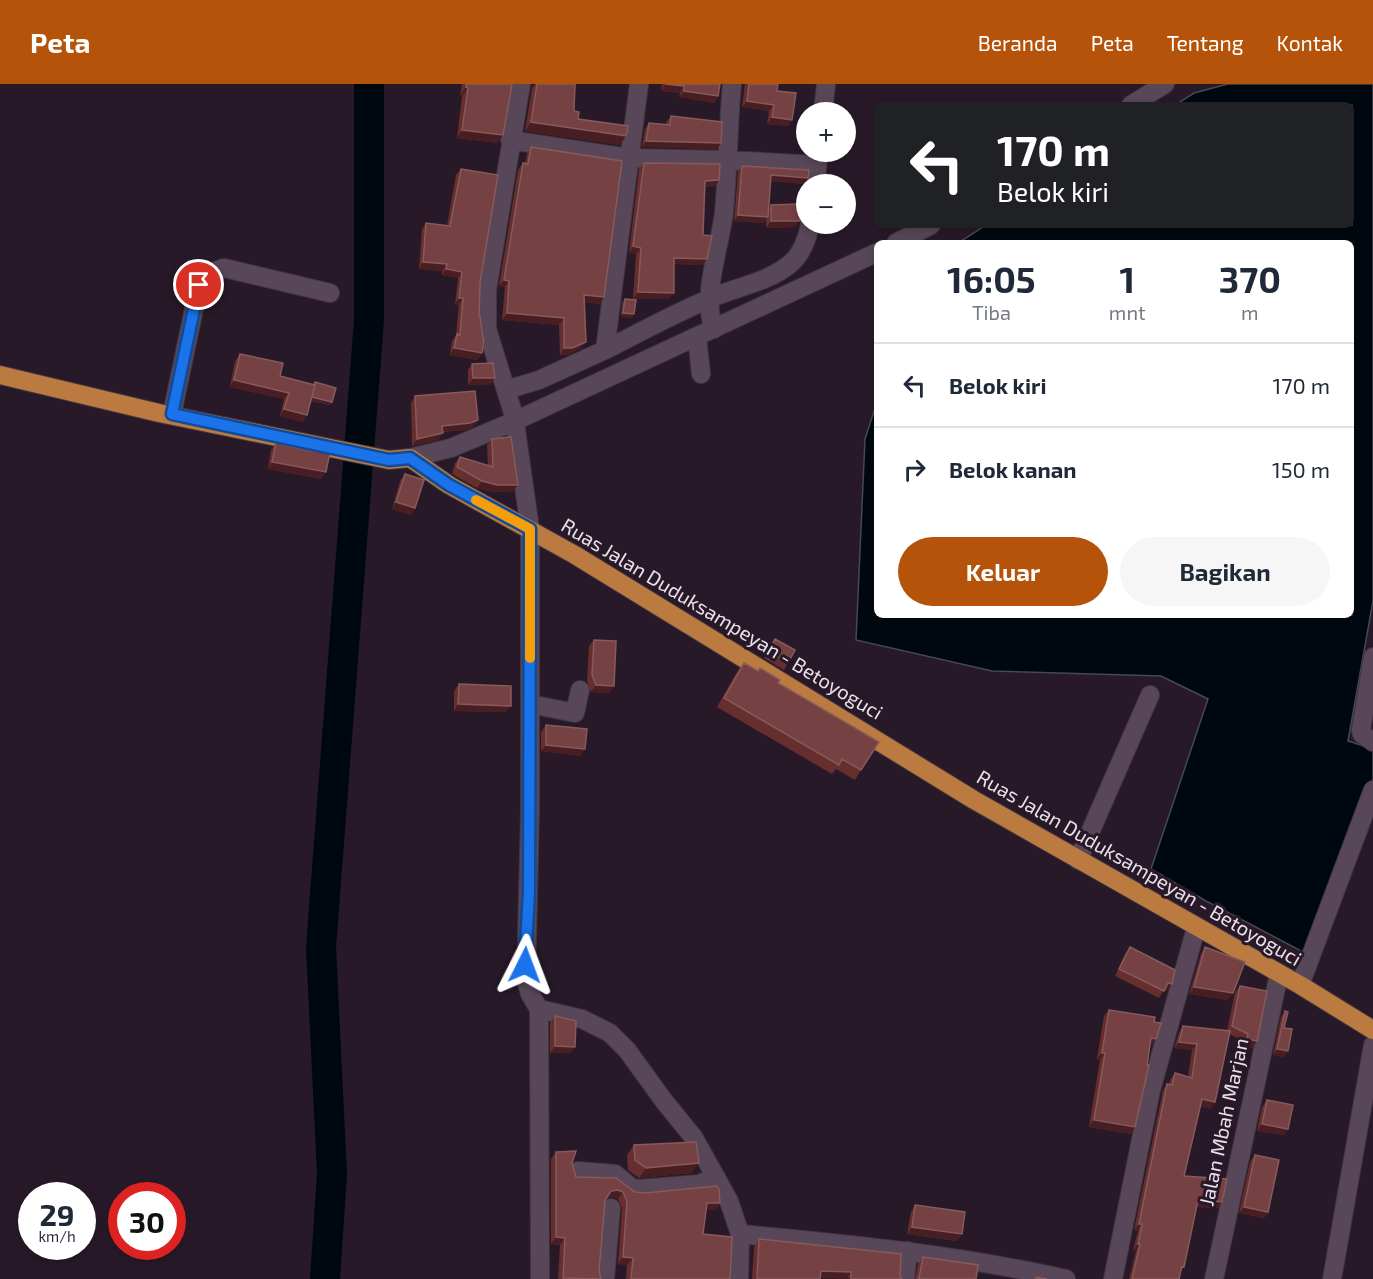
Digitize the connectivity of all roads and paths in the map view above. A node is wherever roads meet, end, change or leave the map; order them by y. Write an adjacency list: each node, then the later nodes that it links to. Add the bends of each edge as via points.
1 (521, 84): 8 (street)
2 (639, 84): 9 (street)
3 (732, 84): 11 (street)
4 (826, 84): 6 (street)
5 (1165, 84): 7 (street)
6 (824, 102)
7 (1136, 102)
8 (510, 140): 9 (street); 22 (street, via 487,290 487,329)
9 (629, 158): 11 (street); 19 (street)
10 (796, 158): 11 (street)
11 (727, 160): 17 (street)
12 (925, 228): 14 (street)
13 (807, 234): 17 (street, via 790,263)
14 (902, 240)
15 (874, 253): 17 (street)
16 (330, 293): 23 (street, via 224,268 210,273 199,285)
17 (711, 314): 18 (street); 19 (street)
18 (698, 337): 20 (street); 22 (street)
19 (605, 350): 22 (street, via 539,380)
20 (701, 374)
21 (0, 375): 23 (main road)
22 (511, 407): 24 (street, via 451,448); 25 (street)
23 (172, 414): 24 (main road, via 389,460)
24 (410, 458): 25 (main road, Ruas Jalan Duduksampeyan - Betoyoguci, via 449,485)
25 (530, 529): 29 (street); 32 (main road, Ruas Jalan Duduksampeyan - Betoyoguci)
26 (1373, 657): 30 (street, via 1361,730)
27 (580, 690): 29 (street, via 574,713)
28 (1150, 695): 32 (street)
29 (530, 704): 36 (street, via 525,965 530,994)
30 (1373, 742)
31 (1373, 789): 35 (street)
32 (1078, 860): 33 (main road, Ruas Jalan Duduksampeyan - Betoyoguci)
33 (1196, 928): 34 (main road, Ruas Jalan Duduksampeyan - Betoyoguci); 49 (street, via 1151,1090)
34 (1279, 974): 35 (main road, Ruas Jalan Duduksampeyan - Betoyoguci); 50 (street, Jalan Mbah Marjan)
35 (1300, 985): 37 (main road, Ruas Jalan Duduksampeyan - Betoyoguci)
36 (539, 1009): 40 (street, via 582,1019 616,1039 694,1138); 44 (street)
37 (1373, 1030)
38 (1373, 1045): 51 (street)
39 (578, 1172): 40 (street, via 615,1174 639,1189 699,1184)
40 (716, 1177): 42 (street)
41 (611, 1208): 45 (street)
42 (740, 1234): 43 (street); 46 (street)
43 (908, 1251): 47 (street); 48 (street)
44 (540, 1279)
45 (605, 1279)
46 (739, 1279)
47 (905, 1279)
48 (1066, 1279)
49 (1113, 1279)
50 (1214, 1279)
51 (1332, 1279)

